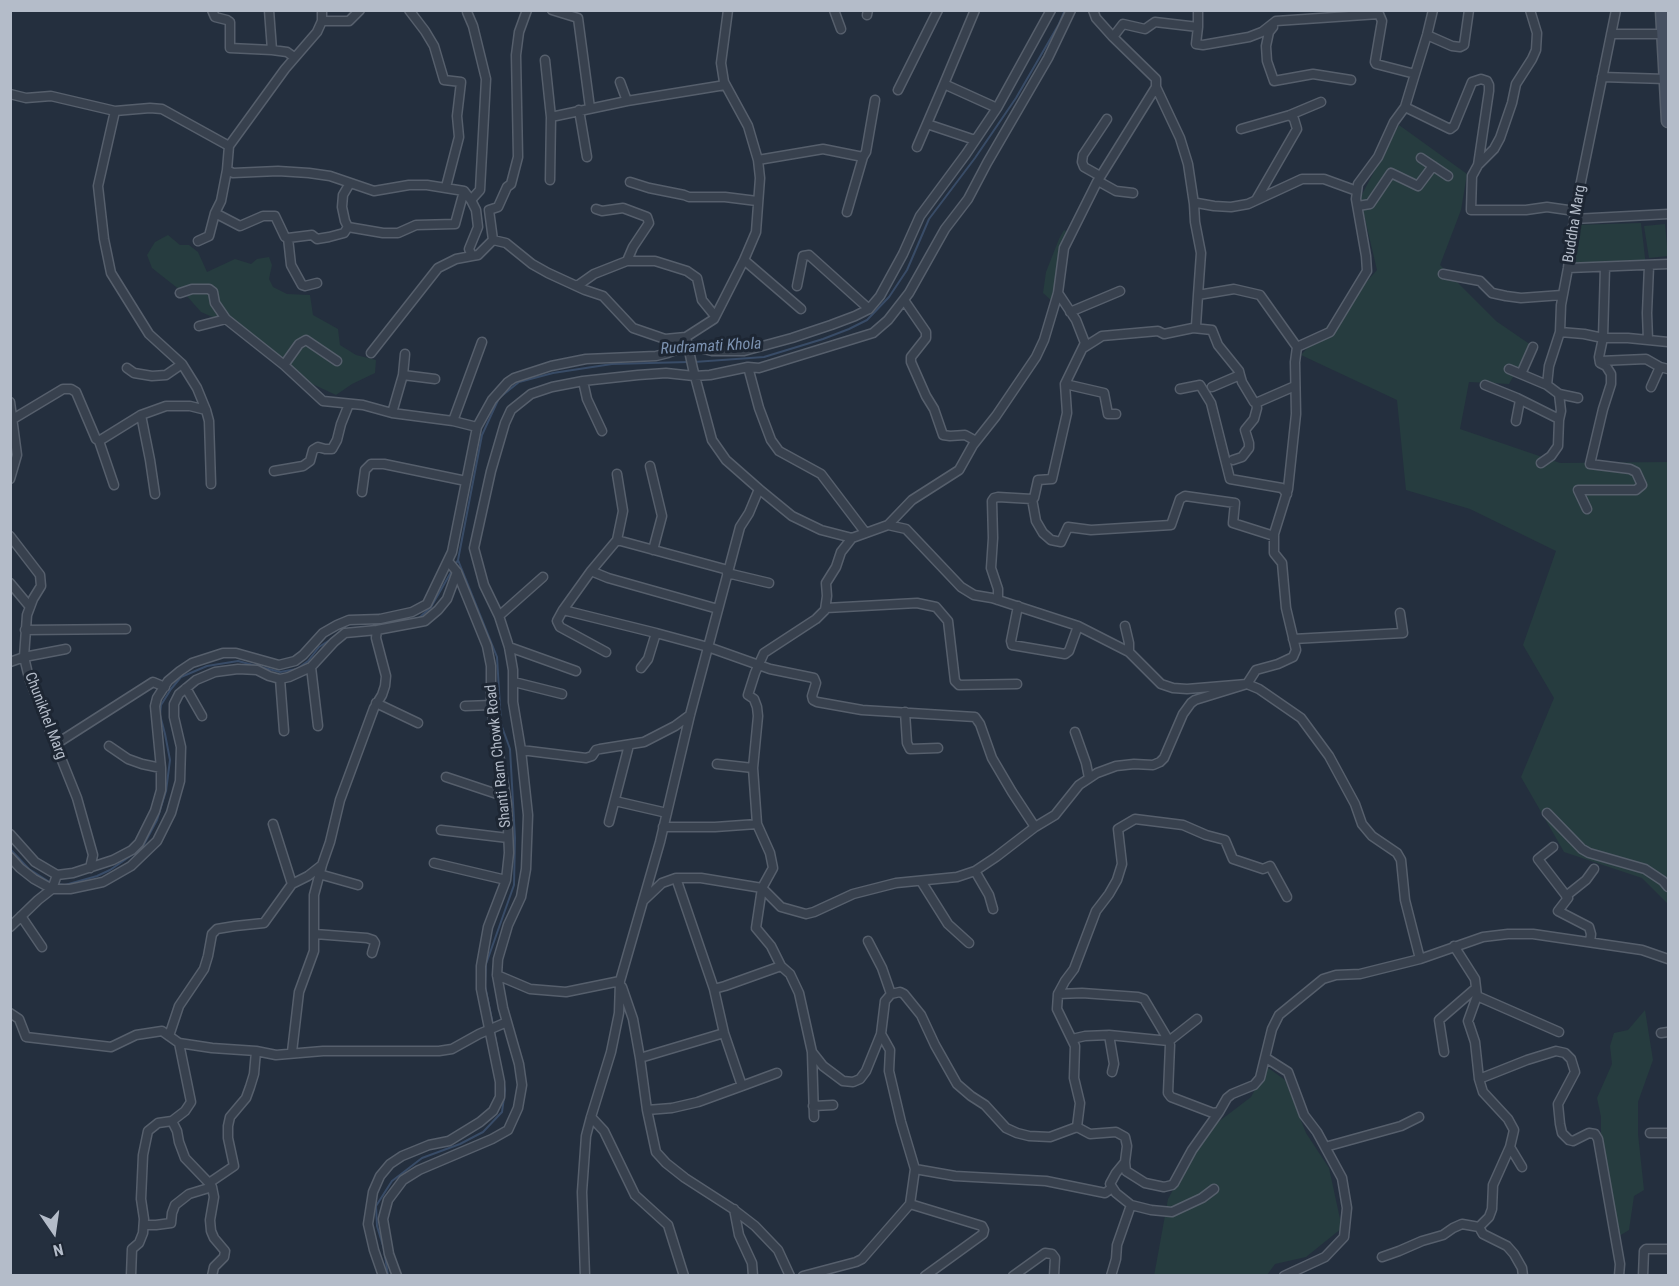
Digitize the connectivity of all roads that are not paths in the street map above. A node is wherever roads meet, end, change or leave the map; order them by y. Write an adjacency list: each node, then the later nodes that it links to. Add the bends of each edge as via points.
1 (212, 10): 30 (street, via 215,17 230,22 230,48)
2 (269, 10): 30 (street)
3 (322, 10): 22 (street)
4 (360, 10): 22 (street, via 350,21)
5 (409, 10): 72 (street, via 434,46 444,80 461,82 459,137)
6 (527, 10): 88 (street, via 516,55 518,157 512,184 498,207 489,210)
7 (552, 10): 46 (street, via 578,18)
8 (728, 10): 39 (street, via 721,63)
9 (834, 10): 25 (street)
10 (938, 10): 41 (street)
11 (975, 10): 38 (street)
12 (1051, 10): 47 (street)
13 (1071, 10): 106 (street, via 968,199 945,229)
14 (1093, 10): 29 (street)
15 (1198, 10): 24 (street)
16 (1433, 10): 28 (street)
17 (1469, 10): 28 (street, via 1464,45 1452,46)
18 (1530, 10): 64 (street, via 1537,33 1536,50 1516,84 1500,138)
19 (1616, 10): 26 (street, Buddha Marg)
20 (1662, 10): 27 (main road)
21 (467, 12): 76 (street, via 486,78 480,190)
22 (322, 21): 31 (street, via 312,39)
23 (1276, 21): 24 (street, via 1249,37 1203,45 1196,44); 33 (street, via 1379,14 1382,21 1376,64); 36 (street, via 1266,46 1274,81 1313,74)
24 (1198, 27): 29 (street, via 1155,22 1145,29 1123,24)
25 (841, 29)
26 (1611, 34): 27 (street); 35 (street, Buddha Marg)
27 (1663, 34): 34 (main road)
28 (1427, 35): 33 (street)
29 (1113, 37): 40 (street, via 1156,79)
30 (272, 50): 31 (street)
31 (294, 57): 58 (street)
32 (545, 60): 52 (street)
33 (1414, 74): 48 (street)
34 (1667, 74): 35 (street); 54 (main road)
35 (1602, 77): 85 (street, Buddha Marg)
36 (1351, 80)
37 (620, 82): 44 (street)
38 (944, 84): 47 (street); 55 (street)
39 (725, 85): 44 (street); 63 (street, via 748,126)
40 (1156, 87): 68 (street); 79 (street, via 1180,138)
41 (898, 90)
42 (10, 94): 49 (street, via 26,98 51,96)
43 (875, 100): 61 (street)
44 (627, 101): 46 (street)
45 (1321, 102): 51 (street)
46 (590, 108): 50 (street)
47 (997, 108): 57 (street)
48 (1405, 108): 64 (street, via 1450,129 1472,82 1487,81 1489,91); 74 (street)
49 (115, 111): 58 (street, via 162,109); 127 (street, via 98,186 111,273 149,334)
50 (579, 111): 52 (street); 60 (street)
51 (1290, 115): 56 (street); 77 (street, via 1297,129)
52 (551, 117): 69 (street)
53 (1107, 119): 68 (street, via 1082,162)
54 (1668, 121)
55 (927, 124): 57 (street); 59 (street)
56 (1241, 129)
57 (975, 140): 108 (street, via 920,216 880,296)
58 (229, 146): 66 (street)
59 (917, 147)
60 (587, 157)
61 (863, 158): 63 (street, via 823,149); 82 (street)
62 (1421, 158): 65 (street)
63 (758, 160): 78 (street)
64 (1478, 165): 85 (street, via 1472,176 1471,210 1547,207)
65 (1433, 166): 67 (street); 80 (street, via 1418,186 1391,173 1370,204)
66 (226, 170): 71 (street, via 309,173); 83 (street)
67 (1448, 176)
68 (1099, 179): 75 (street, via 1116,191); 103 (street, via 1064,248)
69 (550, 180)
70 (630, 182): 78 (street, via 689,197)
71 (350, 183): 72 (street, via 374,191 409,185); 86 (street, via 342,207)
72 (446, 187): 73 (street)
73 (464, 191): 76 (street); 86 (street, via 455,224 416,225 398,233)
74 (1357, 191): 77 (street, via 1324,179 1302,179); 80 (street)
75 (1133, 193)
76 (471, 200): 90 (street, via 478,227 469,249)
77 (1256, 200): 79 (street, via 1231,207)
78 (757, 201): 91 (street, via 756,232)
79 (1194, 204): 104 (street, via 1201,253)
80 (1358, 206): 120 (street, via 1367,271 1330,332)
81 (596, 209): 92 (street, via 623,208 647,217 649,223)
82 (847, 212)
83 (215, 213): 87 (street, via 240,226 263,216 275,216); 89 (street, via 209,236)
84 (1668, 214): 85 (street)
85 (1575, 215): 96 (street, Buddha Marg)
86 (348, 226): 87 (street, via 344,233 329,237)
87 (288, 238): 98 (street, via 291,265 302,285)
88 (494, 240): 90 (street); 99 (street, via 506,243 532,264)
89 (198, 241)
90 (472, 256): 123 (street, via 438,268)
91 (744, 260): 107 (street); 110 (street)
92 (627, 261): 99 (street, via 594,274); 110 (street, via 655,261 697,278 702,300)
93 (1668, 264): 94 (street)
94 (1649, 266): 95 (street); 116 (street)
95 (1605, 267): 96 (street); 115 (street)
96 (1568, 268): 105 (street, Buddha Marg)
97 (1443, 274): 105 (street, via 1480,281 1492,293 1506,296)
98 (317, 283)
99 (577, 286): 119 (street, via 603,296 633,328)
100 (797, 286): 108 (street, via 803,256 809,255)
101 (1120, 291): 109 (street)
102 (180, 293): 111 (street, via 209,289)
103 (1058, 293): 109 (street); 165 (street, via 1036,357)
104 (1198, 295): 113 (street); 120 (street, via 1234,289 1260,295)
105 (1562, 296): 114 (street, Buddha Marg)
106 (904, 300): 129 (street, via 873,333 759,368); 165 (street, via 926,332 911,362 943,435 965,435)
107 (801, 309)
108 (868, 309): 119 (street, via 744,351 712,351)
109 (1070, 312): 122 (street, via 1085,343)
110 (715, 316): 119 (street)
111 (226, 319): 112 (street); 128 (street)
112 (199, 327)
113 (1194, 328): 122 (street, via 1164,334 1158,331 1102,336); 136 (street, via 1212,330)
114 (1560, 332): 115 (street); 142 (street, Buddha Marg)
115 (1603, 338): 116 (street); 125 (street)
116 (1648, 340): 118 (street)
117 (482, 342): 160 (street)
118 (1668, 342)
119 (688, 345): 133 (street); 162 (street, via 656,356 586,359 514,378 496,394)
120 (1297, 347): 143 (street)
121 (1533, 347): 134 (street)
122 (1083, 348): 140 (street)
123 (371, 353)
124 (405, 354): 135 (street)
125 (1600, 360): 131 (street, via 1646,359); 180 (street, via 1611,374 1611,384 1590,464 1630,469 1642,485 1636,490 1578,490)
126 (338, 361): 128 (street, via 306,340 298,344)
127 (182, 364): 130 (street, via 166,375 134,374); 154 (street)
128 (284, 365): 153 (street, via 323,401)
129 (748, 367): 133 (street, via 710,375); 182 (street, via 759,408 778,451 821,474)
130 (127, 368)
131 (1664, 368): 145 (street)
132 (1509, 369): 134 (street)
133 (694, 372): 138 (street); 175 (street, via 712,440 726,460)
134 (1521, 374): 142 (street)
135 (403, 375): 137 (street); 155 (street)
136 (1240, 375): 144 (street); 152 (street)
137 (435, 379)
138 (583, 381): 163 (street); 202 (street, via 531,394 511,410 505,423 474,548 484,585)
139 (1103, 382): 147 (street)
140 (1065, 384): 147 (street); 179 (street, via 1067,413 1052,479 1038,480)
141 (1485, 385): 150 (street)
142 (1547, 385): 148 (street)
143 (1296, 386): 152 (street); 178 (street)
144 (1212, 387)
145 (1651, 387)
146 (1180, 389): 178 (street, via 1200,385 1211,403 1230,479 1282,488)
147 (1104, 393): 156 (street, via 1108,414)
148 (1559, 394): 149 (street); 159 (street)
149 (1578, 398)
150 (1520, 400): 159 (street); 161 (street)
151 (10, 402): 158 (street)
152 (1256, 403): 166 (street, via 1254,420 1245,430 1249,448)
153 (349, 404): 155 (street); 169 (street, via 332,449 318,447 303,466)
154 (206, 410): 157 (street, via 166,406); 174 (street)
155 (392, 413): 160 (street)
156 (1116, 414)
157 (141, 415): 164 (street); 177 (street)
158 (13, 419): 164 (street, via 63,389 71,389); 171 (street, via 17,455)
159 (1559, 419): 167 (street, via 1558,446)
160 (453, 421): 162 (street)
161 (1516, 421)
162 (477, 427): 172 (street)
163 (602, 431)
164 (99, 441): 173 (street)
165 (976, 441): 181 (street, via 959,470 912,500)
166 (1233, 460)
167 (1541, 463)
168 (650, 466): 187 (street, via 662,516)
169 (273, 471)
170 (617, 474): 186 (street, via 623,512)
171 (10, 479)
172 (466, 481): 176 (street, via 371,464 365,470); 188 (street)
173 (114, 484)
174 (211, 484)
175 (759, 489): 185 (street, via 792,516 821,530); 190 (street, via 740,527)
176 (362, 492)
177 (155, 494)
178 (1287, 494): 184 (street)
179 (1032, 499): 184 (street, via 1036,521 1044,533 1061,542 1068,527 1100,530 1171,525 1180,499 1185,496 1235,503 1233,523); 195 (street, via 993,498 992,568)
180 (1587, 509)
181 (888, 525): 182 (street); 195 (street, via 906,529 961,587 974,595)
182 (865, 532): 185 (street)
183 (10, 536): 197 (street, Chunikhel Marg, via 40,575 41,586)
184 (1274, 536): 209 (street, via 1274,553 1282,562)
185 (852, 538): 198 (street, via 826,583)
186 (617, 540): 187 (street); 189 (street)
187 (653, 550): 190 (street)
188 (448, 561): 191 (street, Shanti Ram Chowk Road); 225 (street, via 427,604 412,612 343,622 323,633 295,661 279,665 236,654 208,657 180,671)
189 (591, 571): 199 (street); 200 (street)
190 (728, 571): 194 (street); 199 (street)
191 (457, 572): 207 (street, via 447,599 425,621); 229 (street, Shanti Ram Chowk Road, via 487,646)
192 (543, 577): 202 (street)
193 (10, 582): 197 (street)
194 (769, 584)
195 (998, 600): 196 (street)
196 (1018, 606): 203 (street); 203 (street, via 1012,645 1065,654)
197 (30, 607): 206 (street, Chunikhel Marg)
198 (825, 608): 217 (street, via 816,620 764,653); 223 (street, via 917,603 936,607 948,621 955,681 959,685)
199 (718, 609): 211 (street)
200 (563, 610): 208 (street); 213 (street, via 557,621 560,627)
201 (1400, 613): 209 (street, via 1403,633)
202 (500, 616): 210 (street)
203 (1078, 626): 214 (street)
204 (1125, 626): 214 (street)
205 (126, 629): 206 (street)
206 (25, 630): 215 (street, Chunikhel Marg)
207 (377, 630): 218 (street, via 345,633); 228 (street, via 386,676)
208 (656, 633): 211 (street); 219 (street)
209 (1293, 639): 224 (street, via 1293,657 1256,670)
210 (509, 647): 220 (street); 222 (street)
211 (708, 647): 217 (street); 232 (street)
212 (66, 649): 215 (street)
213 (606, 652)
214 (1129, 652): 224 (street, via 1161,684 1173,688)
215 (24, 657): 216 (street); 238 (street, Chunikhel Marg)
216 (10, 662)
217 (760, 665): 231 (street, via 814,678 812,696 817,702); 245 (street, via 748,695 758,706)
218 (311, 668): 221 (street); 235 (street)
219 (641, 668)
220 (576, 671)
221 (280, 679): 226 (street, via 257,670 238,669 215,672); 236 (street)
222 (514, 682): 227 (street); 242 (street, via 513,702)
223 (1017, 684)
224 (1247, 684): 247 (street, via 1195,700 1183,714 1160,762 1116,766); 288 (street, via 1259,688 1301,718 1329,756 1362,824 1372,836 1397,852)
225 (165, 687): 238 (street, via 153,682); 244 (street, via 154,706)
226 (186, 688): 233 (street); 270 (street, via 174,704 181,747 180,781 158,841 131,866 103,882 70,889)
227 (562, 694)
228 (376, 703): 234 (street); 265 (street, via 340,800)
229 (491, 705): 230 (street); 248 (street, Shanti Ram Chowk Road)
230 (465, 706)
231 (905, 712): 241 (street, via 910,749); 256 (street, via 975,717 992,758)
232 (690, 715): 240 (street, via 644,742); 250 (street)
233 (202, 716)
234 (418, 723)
235 (318, 726)
236 (284, 730)
237 (1075, 732): 247 (street)
238 (56, 744): 263 (street, Chunikhel Marg, via 93,855)
239 (109, 746): 244 (street, via 128,759)
240 (628, 746): 242 (street, via 596,750 586,758); 249 (street)
241 (938, 748)
242 (521, 750): 291 (street, via 528,815 526,869 498,959)
243 (717, 764): 245 (street)
244 (161, 768): 263 (street, via 161,790 140,843 113,860)
245 (753, 768): 254 (street)
246 (446, 777): 248 (street)
247 (1089, 778): 256 (street, via 1054,815)
248 (506, 797): 259 (street, Shanti Ram Chowk Road)
249 (615, 801): 250 (street); 252 (street)
250 (667, 813): 255 (street)
251 (1547, 813): 273 (street, via 1582,849 1645,869)
252 (609, 822)
253 (273, 824): 271 (street)
254 (756, 824): 255 (street); 274 (street, via 773,868)
255 (663, 827): 277 (street)
256 (1035, 827): 266 (street)
257 (441, 830): 259 (street)
258 (10, 834): 270 (street)
259 (508, 838): 268 (street, Shanti Ram Chowk Road)
260 (1553, 847): 275 (street, via 1538,859)
261 (10, 857): 270 (street, via 34,879)
262 (434, 863): 268 (street)
263 (90, 868): 270 (street)
264 (1594, 869): 275 (street)
265 (321, 870): 271 (street); 272 (street); 281 (street, via 314,895)
266 (975, 871): 269 (street); 278 (street)
267 (676, 878): 274 (street); 277 (street, via 662,883); 293 (street)
268 (506, 880): 300 (street, Shanti Ram Chowk Road, via 488,927 481,966 480,990)
269 (921, 881): 274 (street, via 854,894 806,914 781,907); 284 (street, via 948,924)
270 (54, 882): 279 (street)
271 (292, 884): 305 (street, via 264,923 235,926 212,934 204,969 179,1006)
272 (358, 885)
273 (1668, 887)
274 (762, 888): 290 (street, via 756,928)
275 (1566, 896): 283 (street, via 1558,912 1589,927)
276 (1287, 897): 296 (street, via 1270,866 1263,869 1233,859 1225,840 1183,825 1135,819 1118,828 1122,864 1117,880 1096,911 1074,969)
277 (645, 900): 292 (street)
278 (993, 909)
279 (21, 916): 280 (street); 285 (street)
280 (10, 927)
281 (315, 934): 287 (street, via 373,939); 311 (street, via 314,951 299,992)
282 (868, 941): 295 (street)
283 (1590, 942): 286 (street, via 1508,934); 289 (street, via 1642,950)
284 (969, 943)
285 (42, 946)
286 (1454, 946): 288 (street); 294 (street, via 1475,979)
287 (372, 953)
288 (1420, 959): 314 (street, via 1323,979 1279,1015)
289 (1668, 959)
290 (781, 966): 293 (street); 312 (street, via 790,974 799,993)
291 (497, 975): 292 (street, via 530,989 566,992); 299 (street)
292 (620, 981): 313 (street, via 633,1019); 323 (street, via 619,1013 611,1052)
293 (714, 989): 301 (street)
294 (1476, 992): 302 (street); 310 (street, via 1439,1020); 317 (street, via 1468,1021)
295 (891, 994): 303 (street, via 885,1001); 327 (street, via 904,994 921,1015 957,1084 985,1105 1006,1128 1050,1137)
296 (1058, 994): 306 (street, via 1057,1009); 307 (street, via 1142,997)
297 (10, 1013): 305 (street, via 19,1019 26,1036 111,1047 135,1035 162,1031)
298 (1197, 1019): 307 (street)
299 (504, 1022): 300 (street); 348 (street, via 519,1064 522,1085 518,1108 508,1130 419,1170 403,1180 388,1200 382,1219)
300 (490, 1029): 311 (street, via 452,1049 439,1051); 347 (street, Shanti Ram Chowk Road, via 500,1082 500,1097 493,1111 449,1141 429,1145 390,1164 373,1192 368,1224)
301 (724, 1032): 313 (street); 318 (street)
302 (1559, 1032)
303 (881, 1034): 312 (street, via 866,1071 853,1082 835,1076); 334 (street, via 890,1050 889,1071)
304 (1108, 1035): 306 (street); 307 (street); 315 (street)
305 (169, 1036): 308 (street)
306 (1072, 1040): 327 (street, via 1074,1078 1080,1097)
307 (1169, 1041): 322 (street, via 1168,1093 1213,1113)
308 (179, 1043): 309 (street); 326 (street, via 190,1101)
309 (256, 1051): 311 (street); 335 (street, via 246,1098 230,1117 228,1126 234,1166)
310 (1444, 1052)
311 (292, 1053)
312 (812, 1053): 320 (street)
313 (640, 1058): 321 (street)
314 (1266, 1058): 322 (street, via 1254,1085 1232,1094); 331 (street, via 1288,1072 1304,1115)
315 (1112, 1072)
316 (777, 1073): 318 (street)
317 (1479, 1079): 330 (street, via 1483,1092 1514,1130); 360 (street, via 1556,1051 1571,1059 1575,1072 1558,1104 1560,1124 1569,1140 1589,1133 1598,1139)
318 (742, 1086): 321 (street, via 698,1102)
319 (833, 1105): 320 (street)
320 (813, 1106): 324 (street)
321 (647, 1110): 340 (street, via 656,1152 685,1178)
322 (1219, 1112): 332 (street, via 1172,1185 1145,1183 1126,1171)
323 (591, 1117): 349 (street, via 582,1192); 350 (street, via 604,1131 635,1195 668,1225)
324 (814, 1117)
325 (1419, 1117): 331 (street)
326 (172, 1121): 335 (street, via 185,1158); 341 (street, via 158,1123 148,1131 141,1199)
327 (1077, 1127): 332 (street, via 1090,1134 1116,1132 1125,1137)
328 (1668, 1132): 329 (street)
329 (1650, 1133)
330 (1510, 1147): 333 (street); 342 (street, via 1493,1185 1489,1217)
331 (1325, 1148): 358 (street, via 1341,1178 1347,1208 1344,1237 1325,1257)
332 (1125, 1162): 336 (street, via 1110,1184)
333 (1522, 1167)
334 (915, 1170): 336 (street, via 1046,1181 1105,1193); 338 (street)
335 (211, 1185): 341 (street, via 175,1205 171,1222); 346 (street, via 214,1197 210,1226 225,1250)
336 (1112, 1188): 339 (street)
337 (1214, 1189): 339 (street, via 1172,1212)
338 (910, 1204): 353 (street, via 856,1262); 354 (street, via 982,1226 984,1230)
339 (1131, 1205): 357 (street)
340 (734, 1209): 351 (street); 352 (street, via 778,1250)
341 (144, 1225): 345 (street, via 139,1243 132,1249)
342 (1479, 1227): 344 (street, via 1462,1224); 359 (street, via 1483,1234 1507,1246)
343 (1668, 1249): 361 (street, via 1644,1251)
344 (1382, 1257)
345 (130, 1275)
346 (212, 1275)
347 (383, 1275)
348 (397, 1275)
349 (585, 1275)
350 (684, 1275)
351 (753, 1275)
352 (790, 1275)
353 (803, 1275)
354 (925, 1275)
355 (1013, 1275): 356 (street, via 1045,1253 1055,1258)
356 (1054, 1275)
357 (1111, 1275)
358 (1284, 1275)
359 (1523, 1275)
360 (1619, 1275)
361 (1643, 1275)

